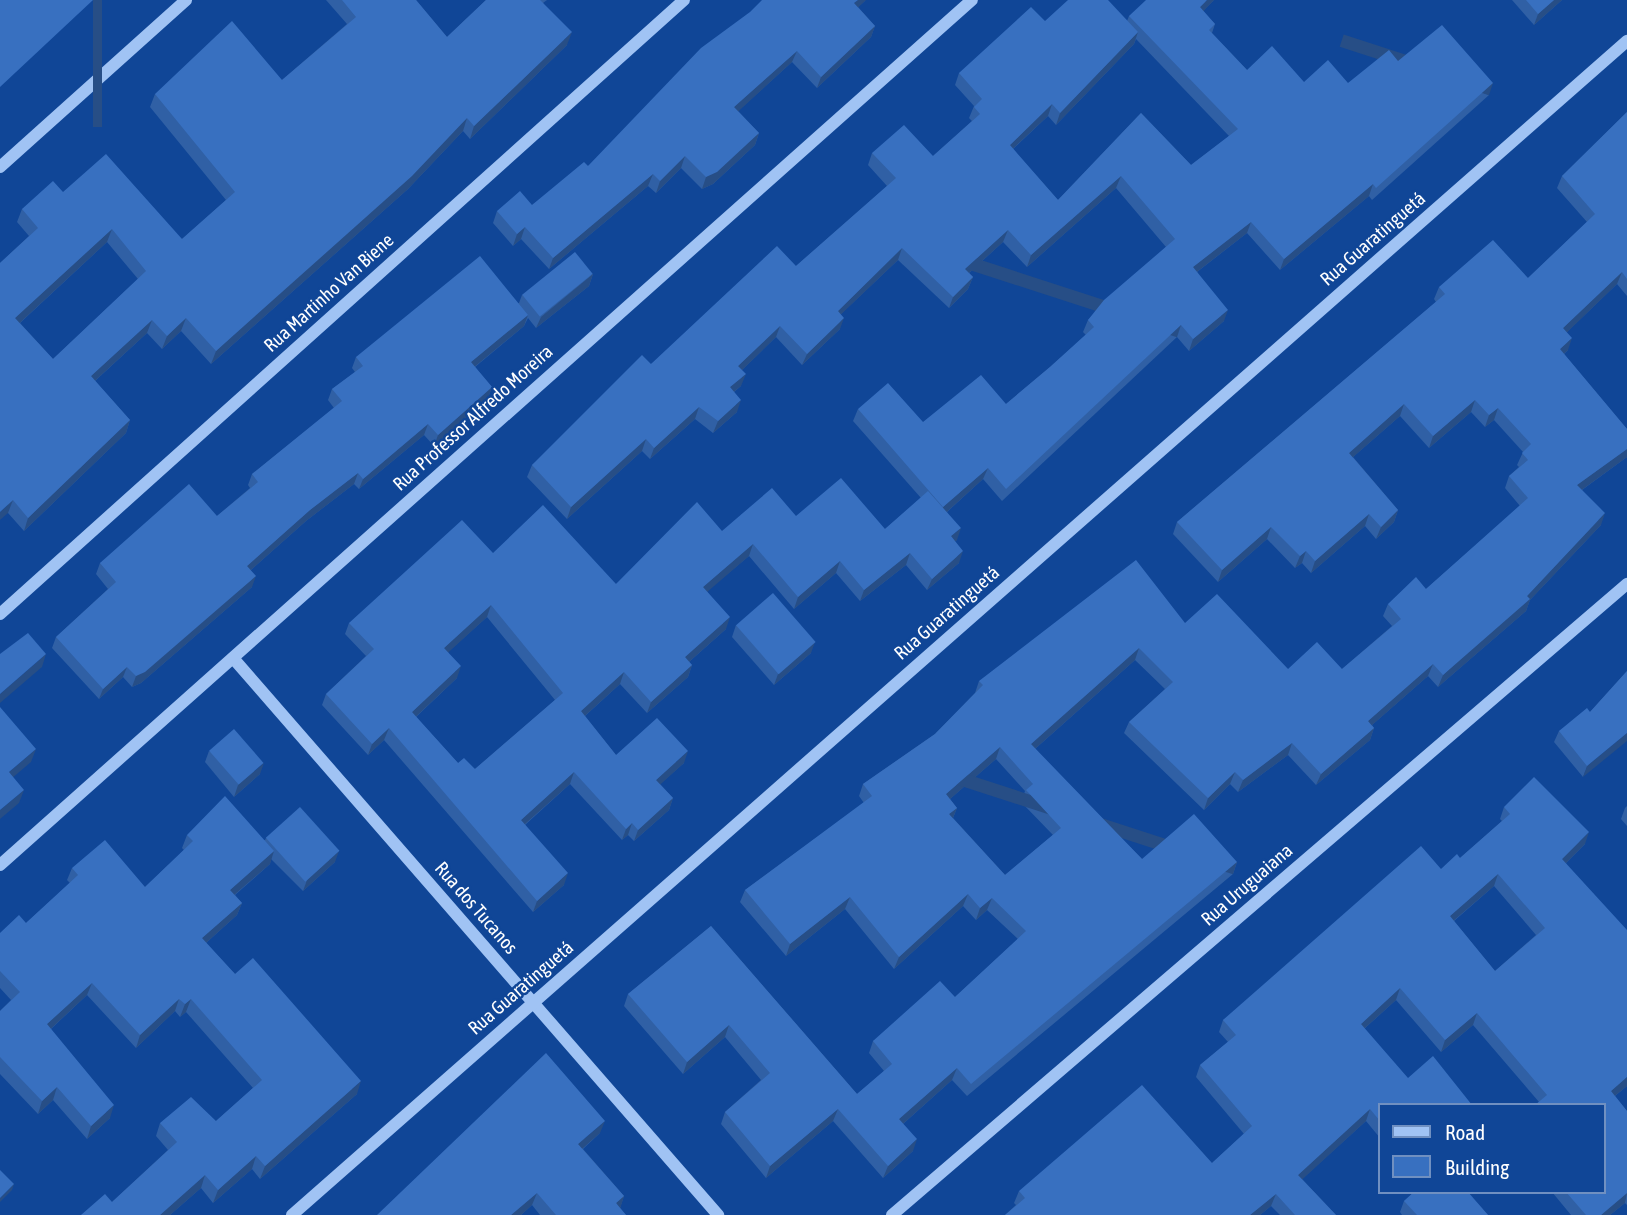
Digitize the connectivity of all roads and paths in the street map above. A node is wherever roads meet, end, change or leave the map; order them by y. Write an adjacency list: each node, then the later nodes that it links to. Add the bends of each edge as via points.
1 (186, 0): 5 (street)
2 (684, 0): 7 (street, Rua Martinho Van Biene)
3 (972, 0): 8 (street, Rua Professor Alfredo Moreira)
4 (1627, 41): 10 (street, Rua Guaratinguetá)
5 (0, 167)
6 (1627, 584): 13 (street, Rua Uruguaiana)
7 (0, 614)
8 (233, 658): 9 (street, Rua Professor Alfredo Moreira); 10 (street, Rua dos Tucanos)
9 (0, 865)
10 (534, 1003): 11 (street, Rua Guaratinguetá); 12 (street, Rua dos Tucanos)
11 (292, 1215)
12 (718, 1215)
13 (892, 1215)

